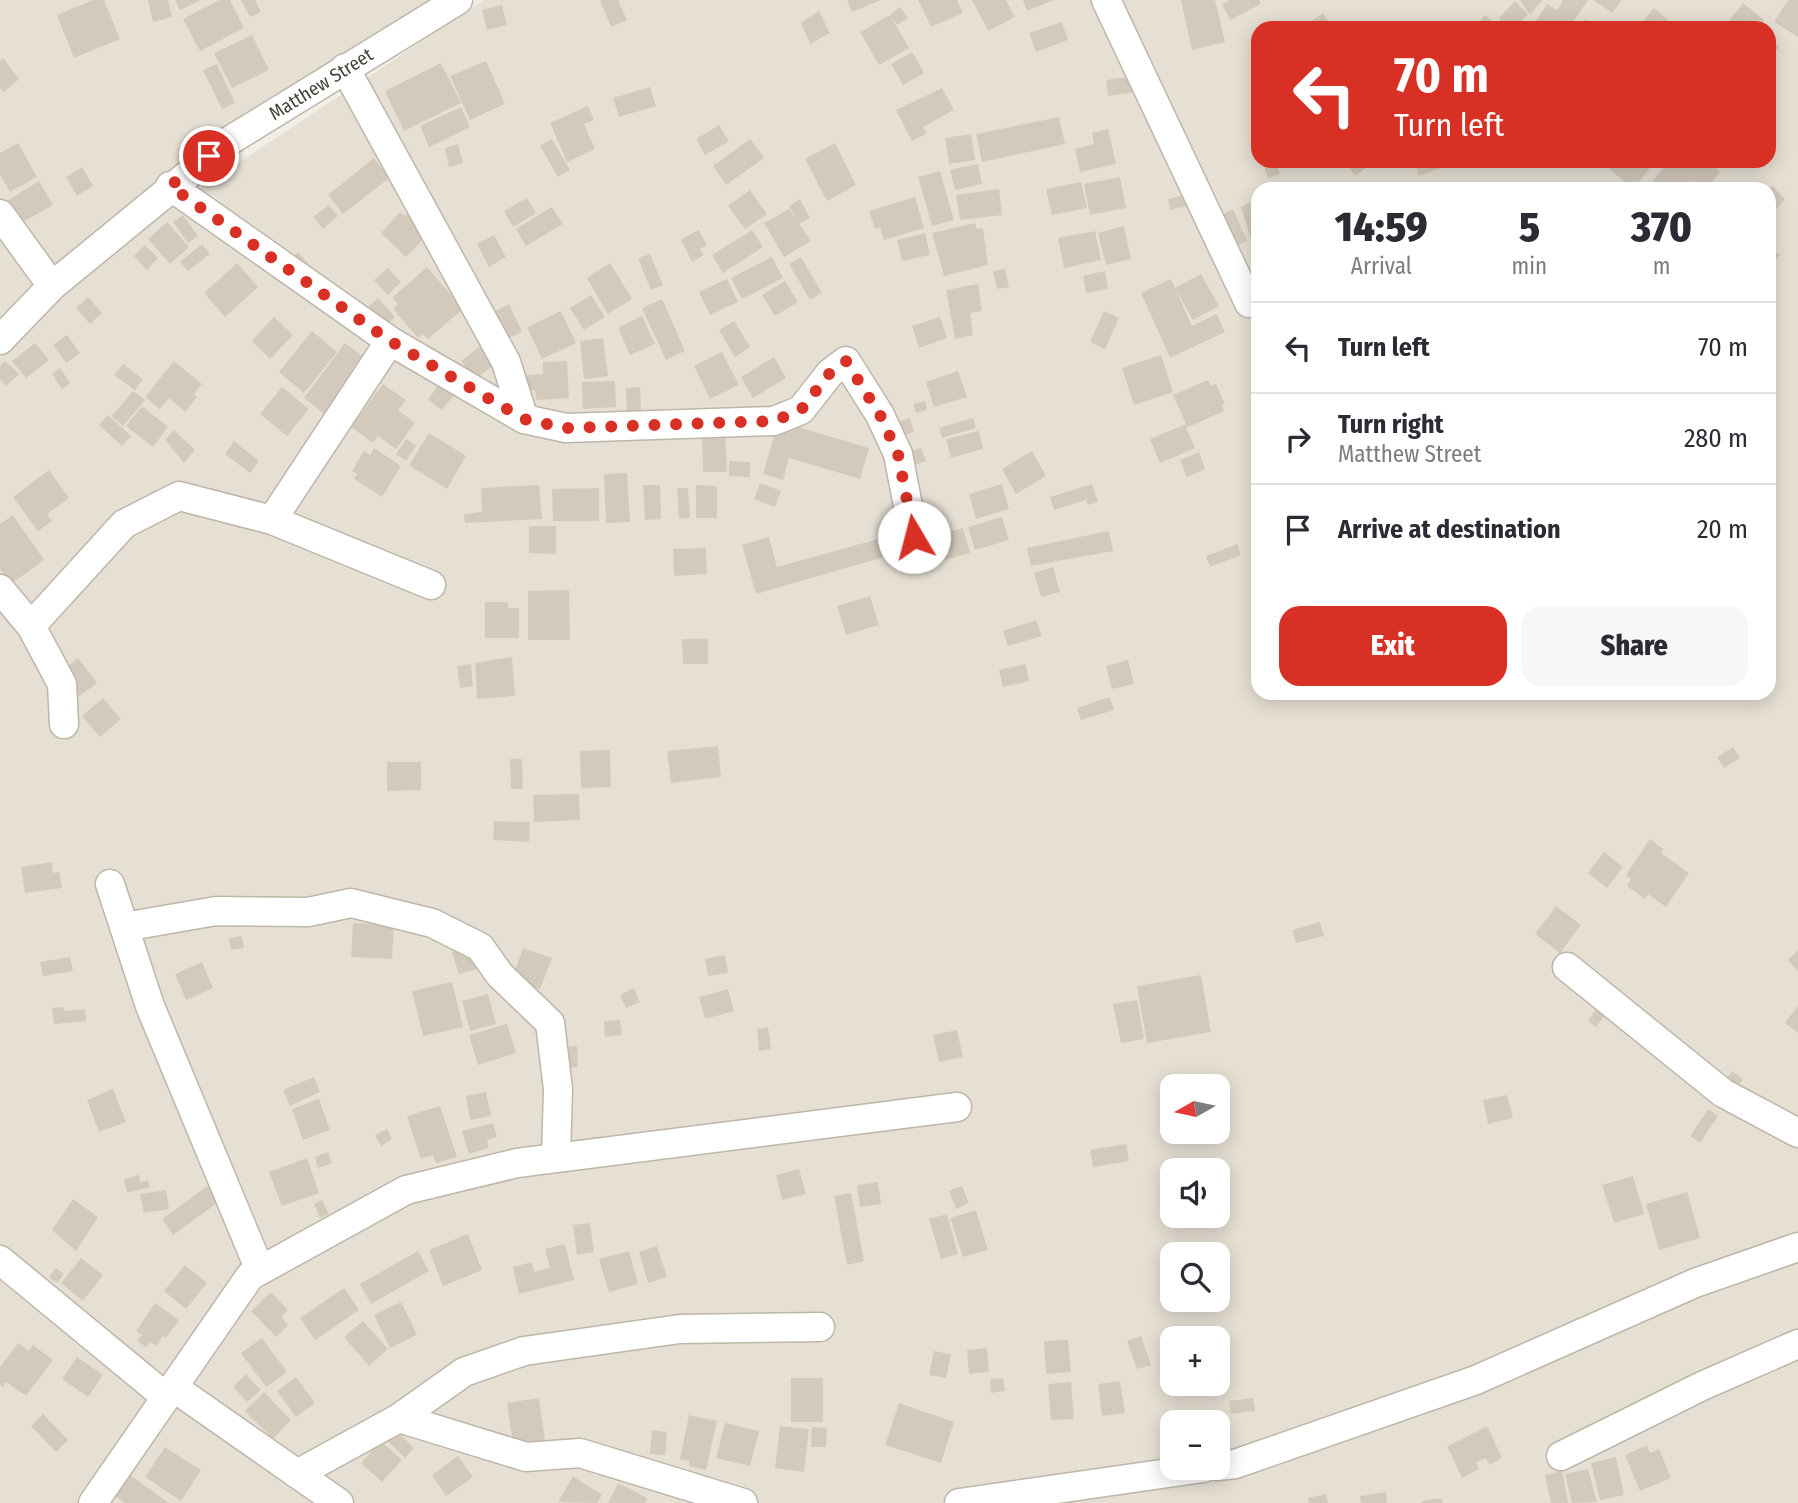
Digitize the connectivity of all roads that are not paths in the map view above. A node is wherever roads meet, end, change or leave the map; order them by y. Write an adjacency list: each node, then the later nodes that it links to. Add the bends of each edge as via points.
1 (458, 0): 3 (street, Matthew Street)
2 (1106, 0): 7 (street)
3 (345, 68): 4 (street, Matthew Street, via 229,141); 10 (street, via 506,362)
4 (170, 186): 6 (street, Matthew Street); 9 (street)
5 (0, 214): 6 (street)
6 (52, 286): 8 (street, Matthew Street)
7 (1249, 303)
8 (0, 340)
9 (390, 341): 10 (street); 11 (street)
10 (524, 419): 12 (street, via 566,428 774,421 801,410 830,373 846,361 898,454)
11 (272, 520): 13 (street); 15 (street, via 179,496 124,524)
12 (914, 537)
13 (431, 585)
14 (0, 589): 15 (street)
15 (31, 626): 16 (street, via 62,684)
16 (64, 724)
17 (110, 884): 18 (street)
18 (124, 927): 22 (street, via 216,911 308,912 351,903 432,923 480,947 500,975 550,1023 558,1089); 25 (street, via 150,1006)
19 (1567, 967): 21 (street, via 1723,1093)
20 (957, 1107): 22 (street)
21 (1798, 1133)
22 (556, 1158): 25 (street, via 406,1190)
23 (1798, 1247): 31 (street, via 1695,1283 1476,1380)
24 (0, 1260): 28 (street)
25 (259, 1268): 28 (street)
26 (820, 1327): 29 (street, via 680,1329 524,1351 464,1372)
27 (1798, 1344): 30 (street)
28 (170, 1392): 32 (street); 34 (street)
29 (399, 1418): 32 (street); 36 (street, via 526,1457 580,1453)
30 (1561, 1456)
31 (1230, 1465)
32 (297, 1474): 35 (street)
33 (1160, 1474): 37 (street)
34 (93, 1503)
35 (339, 1503)
36 (743, 1503)
37 (959, 1503)

